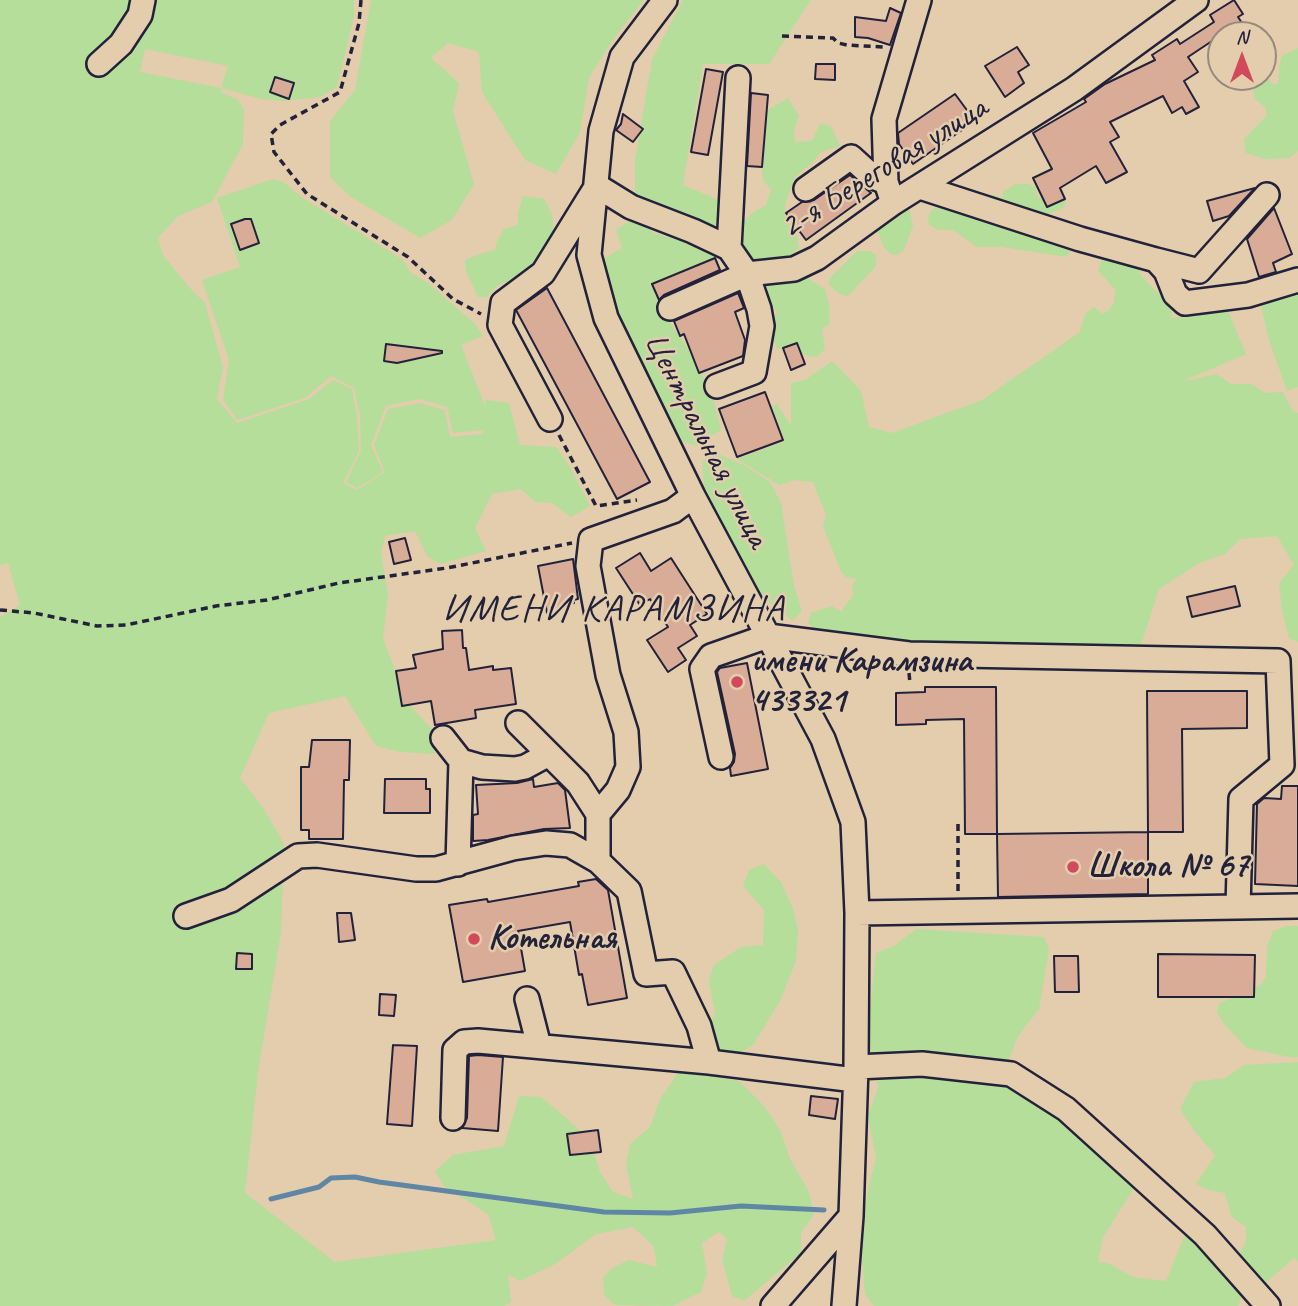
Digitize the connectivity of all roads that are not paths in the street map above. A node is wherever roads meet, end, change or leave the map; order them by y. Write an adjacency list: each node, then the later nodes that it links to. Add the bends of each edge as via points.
1 (143, 0): 5 (street, via 140,15 121,44)
2 (665, 0): 7 (street, Центральная улица, via 622,57 601,131)
3 (919, 0): 10 (street, via 884,120)
4 (1196, 0): 8 (street, 2-я Береговая улица, via 1074,89)
5 (99, 64)
6 (738, 78): 12 (street)
7 (597, 186): 12 (street, via 631,207); 18 (street, via 543,273 503,303 500,325); 19 (street, Центральная улица, via 589,255 606,318)
8 (920, 187): 10 (street, 2-я Береговая улица); 13 (street)
9 (806, 189): 10 (street, via 851,157)
10 (889, 193): 14 (street, 2-я Береговая улица, via 817,258 794,270)
11 (1267, 195): 13 (street, via 1199,271)
12 (729, 248): 14 (street)
13 (1156, 260): 15 (street, via 1185,303 1248,295)
14 (747, 274): 16 (street, 2-я Береговая улица); 17 (street, via 762,326 754,372)
15 (1298, 280)
16 (670, 308)
17 (717, 386)
18 (550, 419)
19 (693, 496): 20 (street, Центральная улица); 28 (street, via 673,511 591,540 588,566 608,675 626,732 628,767 618,790)
20 (768, 636): 21 (street, via 909,654); 25 (street, via 711,656 702,669); 33 (street, Центральная улица, via 823,739 853,822)
21 (1288, 661): 27 (street)
22 (519, 723): 24 (street)
23 (443, 738): 26 (street)
24 (549, 754): 26 (street, via 515,769); 28 (street, via 578,783)
25 (721, 757)
26 (461, 761): 30 (street)
27 (1290, 765): 32 (street, via 1241,799)
28 (598, 814): 29 (street)
29 (598, 861): 30 (street, via 570,845 546,843); 37 (street, via 629,891 646,974 673,972 699,1026)
30 (458, 864): 34 (street, via 416,869 298,856 230,900)
31 (1298, 906): 32 (street)
32 (1238, 907): 33 (street)
33 (857, 913): 38 (street, Центральная улица)
34 (186, 916)
35 (527, 999): 36 (street)
36 (539, 1046): 37 (street); 39 (street, via 464,1042 455,1050)
37 (709, 1062): 38 (street)
38 (855, 1073): 40 (street, Центральная улица); 44 (street, via 922,1064 1012,1074 1066,1109 1205,1234)
39 (453, 1118)
40 (851, 1216): 41 (street, Центральная улица); 42 (street)
41 (845, 1295): 43 (street, Центральная улица)
42 (774, 1306)
43 (836, 1306)
44 (1268, 1306)

